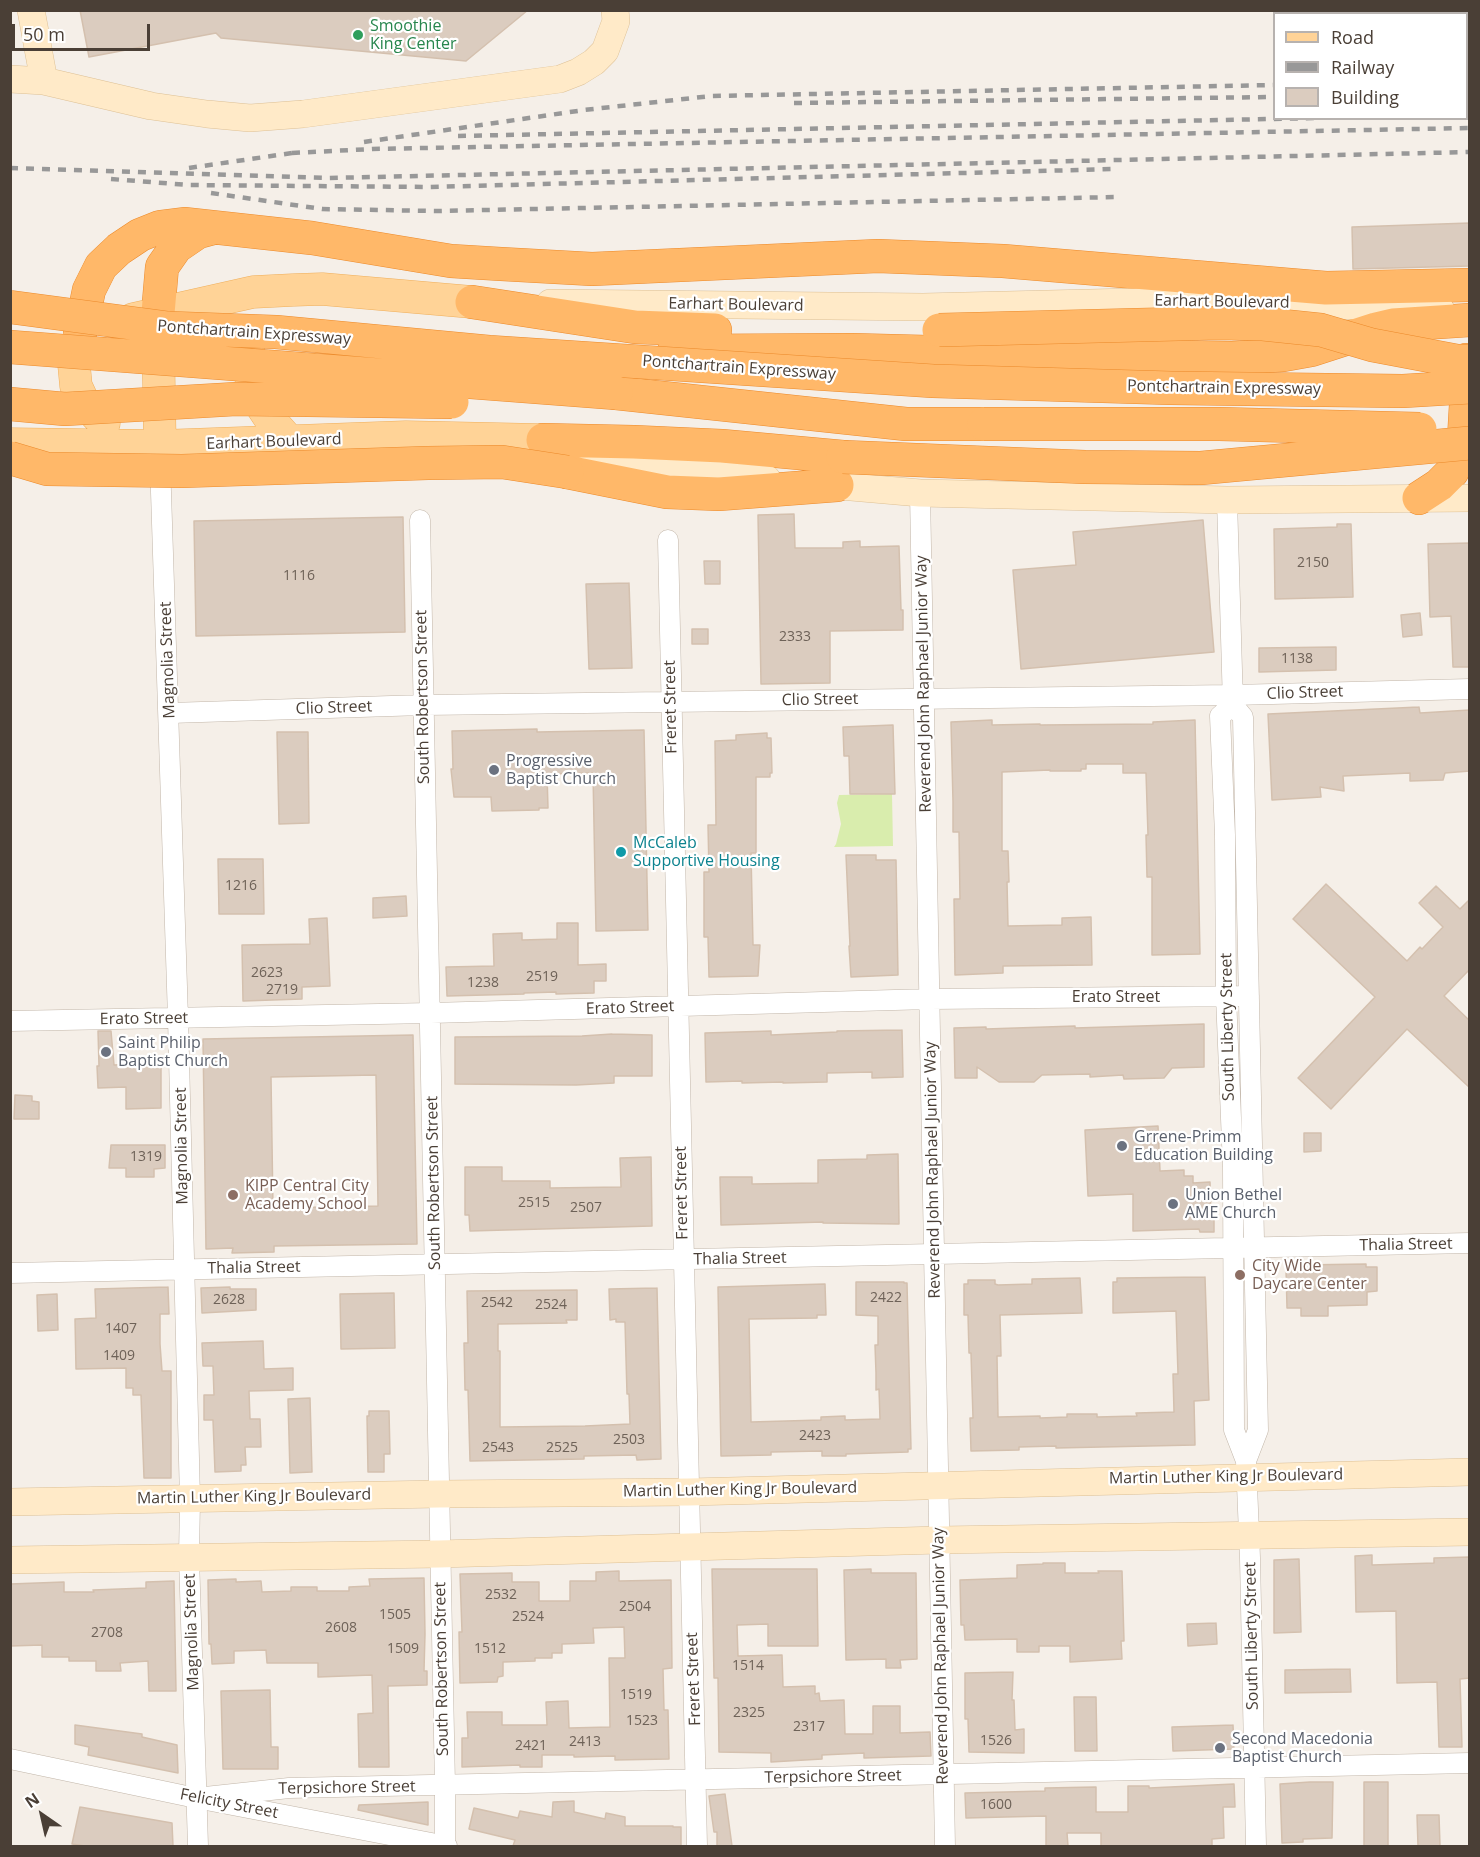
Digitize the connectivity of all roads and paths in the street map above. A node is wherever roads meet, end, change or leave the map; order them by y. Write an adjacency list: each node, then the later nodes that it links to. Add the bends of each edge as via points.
1 (31, 10): 4 (street)
2 (615, 10): 4 (street, via 616,21 605,51 578,72 560,79 355,108 250,118 151,106)
3 (10, 79): 4 (street)
4 (44, 81)
5 (227, 228): 6 (highway, via 451,261 501,264 592,268 878,256 1003,261 1326,288); 10 (highway, via 198,232 176,247 162,267); 14 (highway, via 184,224 160,227 119,249 101,266 89,290)
6 (1470, 285)
7 (293, 290): 8 (main road, Earhart Boulevard); 10 (main road, Earhart Boulevard, via 253,292); 23 (main road, via 262,309 249,342 248,360 261,405)
8 (472, 302): 11 (street, Earhart Boulevard, via 923,307 1215,300); 17 (highway, bridge, via 635,327 746,331 1263,324 1321,330 1372,345)
9 (10, 307): 16 (highway, Pontchartrain Expressway, bridge, via 168,328 276,332)
10 (158, 312): 14 (main road, Earhart Boulevard); 26 (main road)
11 (1470, 312)
12 (1470, 320): 13 (highway)
13 (1421, 322): 16 (highway, bridge, via 1376,329 1311,351 1232,358 852,350); 30 (highway, via 1458,340 1468,370 1464,438 1459,457 1452,472)
14 (80, 333): 15 (main road, Earhart Boulevard); 26 (main road, via 74,364 76,386 83,401 99,419)
15 (10, 349): 19 (highway, Pontchartrain Expressway, bridge)
16 (489, 352): 18 (highway, Pontchartrain Expressway, bridge, via 933,381 1403,391)
17 (1470, 361)
18 (1470, 387)
19 (616, 393): 20 (highway, bridge, via 554,404 236,399 65,409); 21 (highway, Pontchartrain Expressway, bridge, via 906,424 1219,424)
20 (10, 404)
21 (1470, 430)
22 (543, 440): 23 (main road, Earhart Boulevard, via 406,437); 28 (highway, via 722,446)
23 (289, 441): 26 (main road, Earhart Boulevard)
24 (1470, 443): 28 (highway, bridge, via 1190,468)
25 (10, 444): 26 (main road, Earhart Boulevard)
26 (146, 446): 40 (street, Magnolia Street)
27 (10, 458): 28 (highway, bridge, via 47,469 182,471 502,462 667,492 719,494)
28 (840, 471): 29 (street)
29 (920, 493): 32 (street); 36 (street, Reverend John Raphael Junior Way)
30 (1419, 498): 31 (street); 32 (street)
31 (1470, 498)
32 (1227, 500): 37 (street, South Liberty Street)
33 (420, 520): 39 (street, South Robertson Street)
34 (668, 540): 38 (street, Freret Street)
35 (1470, 689): 37 (street, Clio Street)
36 (924, 698): 37 (street, Clio Street); 38 (street, Clio Street); 43 (street, Reverend John Raphael Junior Way)
37 (1233, 700): 41 (street, South Liberty Street, via 1220,716 1226,835); 42 (street, South Liberty Street, via 1243,717)
38 (671, 702): 39 (street, Clio Street); 44 (street, Freret Street)
39 (423, 705): 40 (street, Clio Street); 45 (street, South Robertson Street)
40 (170, 713): 46 (street, Magnolia Street)
41 (1226, 996): 42 (street, Erato Street); 43 (street, Erato Street); 49 (street, South Liberty Street)
42 (1249, 996): 50 (street, South Liberty Street)
43 (930, 999): 44 (street, Erato Street); 51 (street, Reverend John Raphael Junior Way)
44 (677, 1007): 45 (street, Erato Street); 52 (street, Freret Street)
45 (431, 1013): 46 (street, Erato Street); 53 (street, South Robertson Street)
46 (178, 1018): 47 (street, Erato Street); 54 (street, Magnolia Street)
47 (10, 1021)
48 (1470, 1244): 50 (street, Thalia Street)
49 (1233, 1248): 50 (street, Thalia Street); 51 (street, Thalia Street); 56 (street, South Liberty Street, via 1234,1430)
50 (1254, 1248): 56 (street, South Liberty Street, via 1258,1430)
51 (934, 1255): 52 (street, Thalia Street); 58 (street, Reverend John Raphael Junior Way)
52 (684, 1260): 53 (street, Thalia Street); 59 (street, Freret Street)
53 (435, 1264): 54 (street, Thalia Street); 60 (street, South Robertson Street)
54 (184, 1270): 55 (street, Thalia Street); 61 (street, Magnolia Street)
55 (10, 1273)
56 (1246, 1469): 57 (street, Martin Luther King Jr Boulevard); 58 (street, Martin Luther King Jr Boulevard); 64 (street, South Liberty Street)
57 (1470, 1472)
58 (938, 1485): 59 (street, Martin Luther King Jr Boulevard); 65 (street, Reverend John Raphael Junior Way)
59 (689, 1492): 60 (street, Martin Luther King Jr Boulevard); 66 (street, Freret Street)
60 (438, 1494): 61 (street, Martin Luther King Jr Boulevard); 67 (street, South Robertson Street)
61 (190, 1499): 62 (street, Martin Luther King Jr Boulevard); 68 (street, Magnolia Street)
62 (10, 1502)
63 (1470, 1532): 64 (street)
64 (1250, 1535): 65 (street); 72 (street, South Liberty Street)
65 (939, 1540): 66 (street); 73 (street, Reverend John Raphael Junior Way)
66 (690, 1546): 67 (street); 74 (street, Freret Street)
67 (440, 1554): 68 (street); 75 (street, South Robertson Street)
68 (189, 1557): 69 (street); 76 (street, Magnolia Street)
69 (10, 1560)
70 (10, 1759): 76 (street, Felicity Street)
71 (1470, 1763): 72 (street, Terpsichore Street)
72 (1255, 1768): 73 (street, Terpsichore Street); 81 (street, South Liberty Street)
73 (944, 1775): 74 (street, Terpsichore Street); 80 (street, Reverend John Raphael Junior Way)
74 (697, 1780): 75 (street, Terpsichore Street); 79 (street, Freret Street)
75 (445, 1786): 76 (street, Terpsichore Street, via 289,1788); 78 (street, South Robertson Street)
76 (196, 1798): 77 (street, Magnolia Street); 78 (street, Felicity Street)
77 (198, 1846)
78 (446, 1846)
79 (697, 1846)
80 (945, 1846)
81 (1256, 1846)

